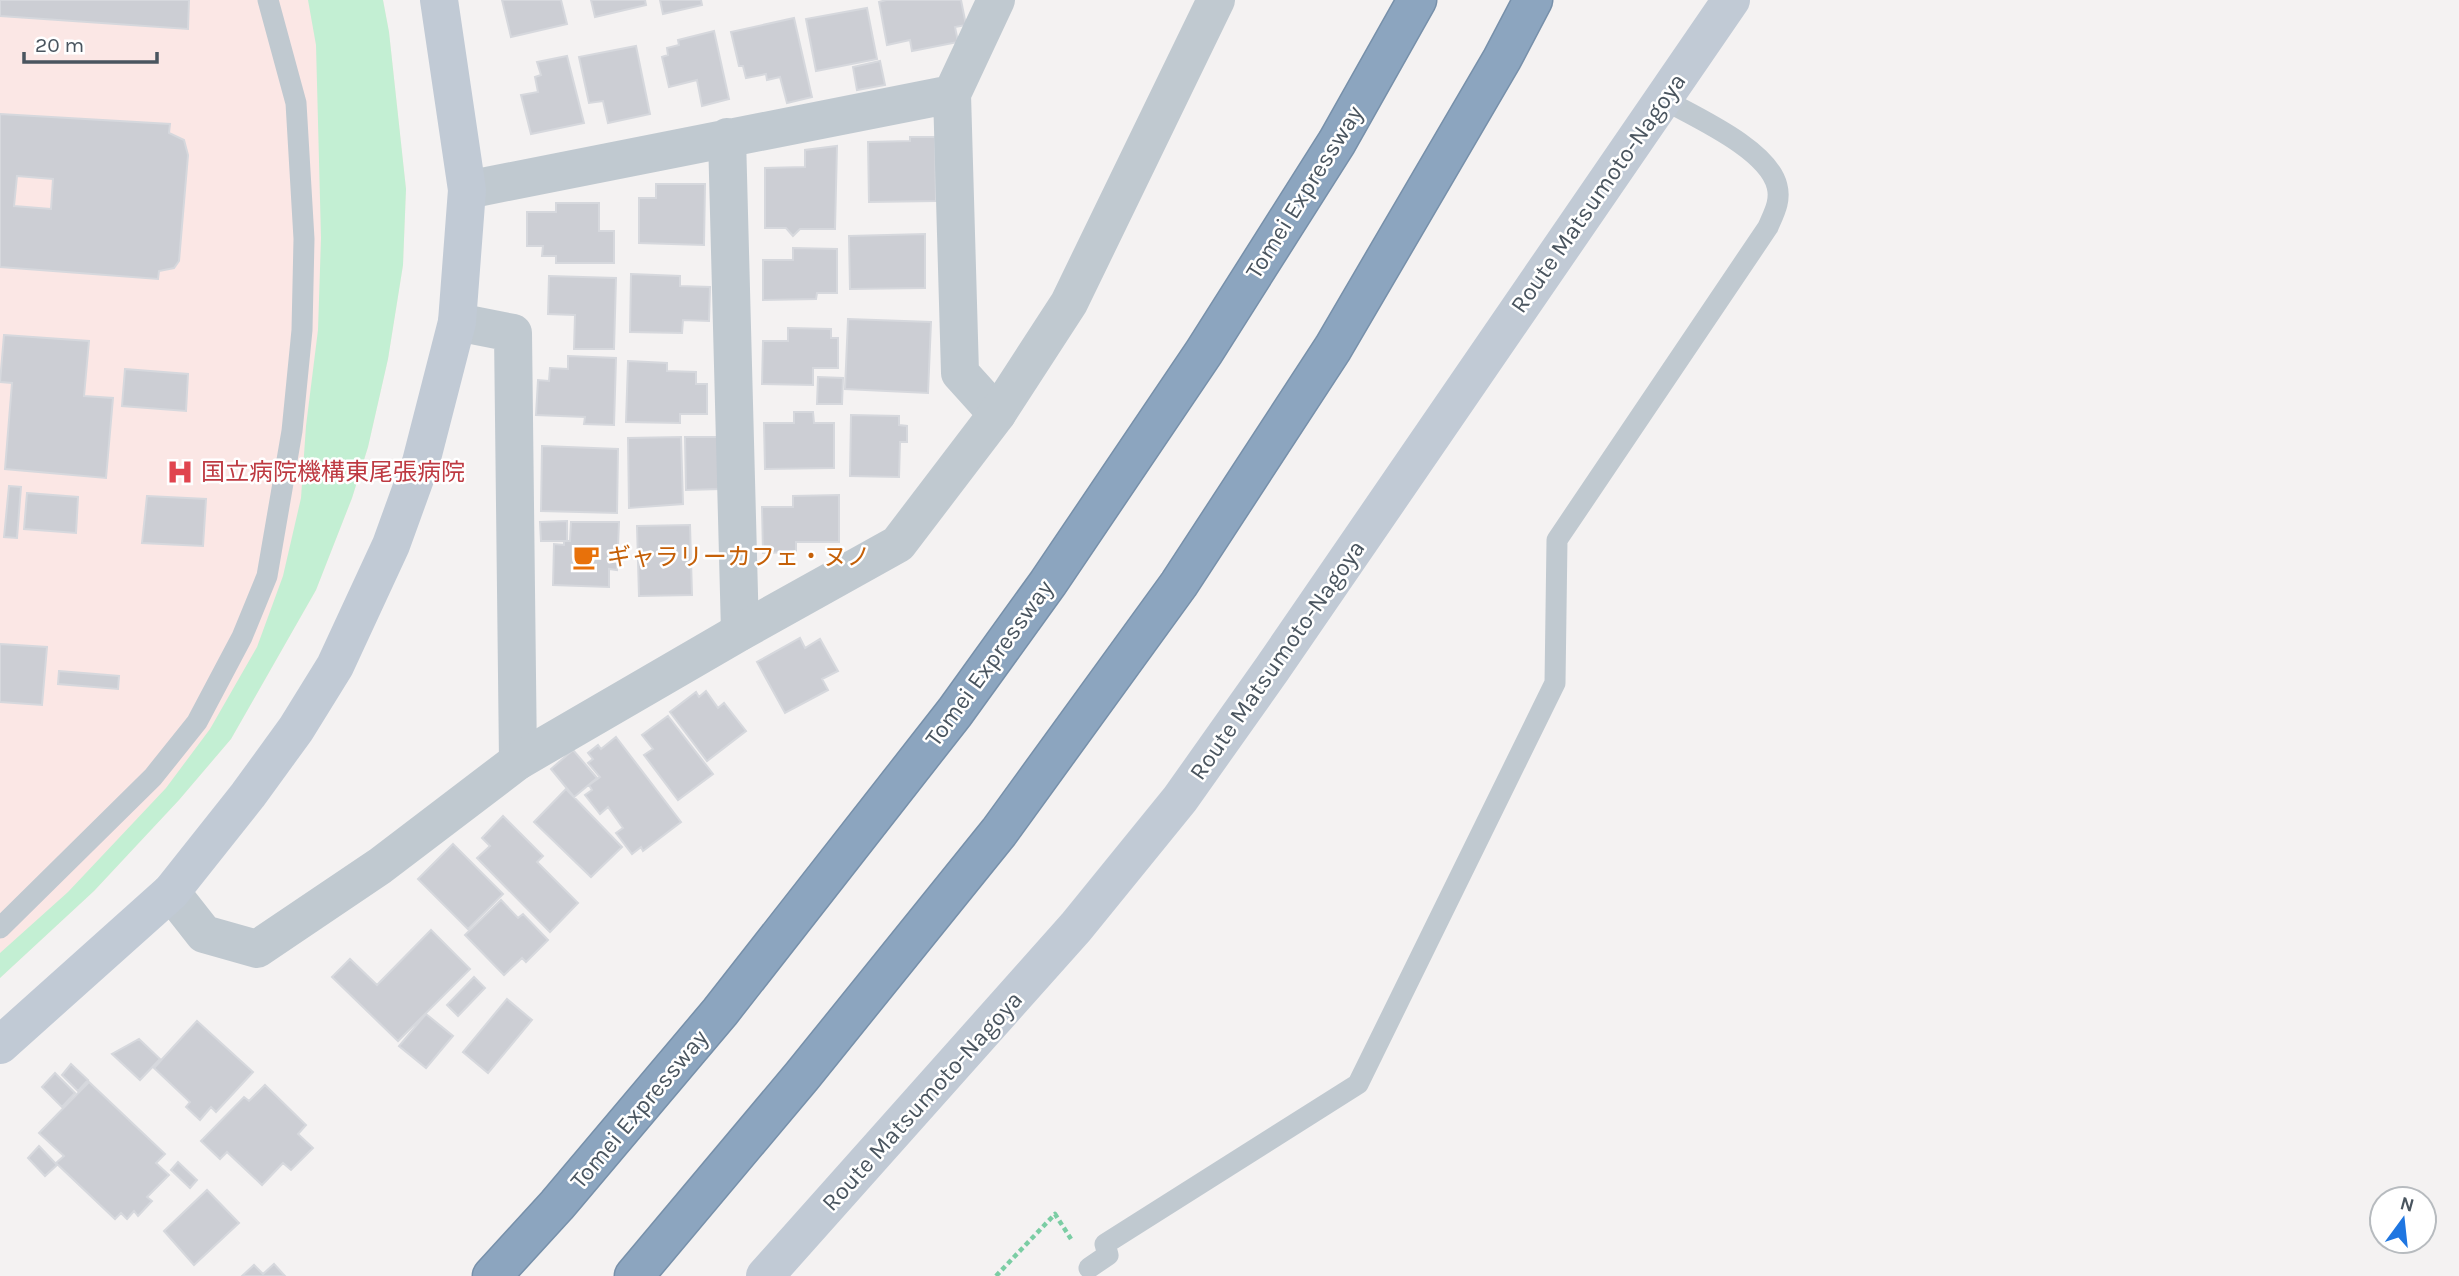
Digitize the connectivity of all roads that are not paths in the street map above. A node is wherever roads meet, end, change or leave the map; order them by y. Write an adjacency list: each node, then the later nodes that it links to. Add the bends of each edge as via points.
1 (268, 0): 17 (lane, via 296,103 304,239 302,330 292,431 267,576 242,637 197,722 153,777)
2 (439, 0): 11 (main road)
3 (996, 0): 8 (street)
4 (1216, 0): 13 (street, via 1069,303)
5 (1417, 0): 20 (highway, Tomei Expressway, via 1337,142 1203,352 963,701 720,1012)
6 (1533, 0): 21 (highway, via 1333,348 1179,584 999,832)
7 (1731, 0): 9 (main road, Route Matsumoto-Nagoya)
8 (952, 94): 10 (street); 13 (street, via 960,373)
9 (1663, 99): 19 (lane, via 1753,151 1777,185 1778,205 1768,227 1557,540 1555,683 1358,1084 1105,1244 1108,1255); 22 (main road, Route Matsumoto-Nagoya, via 1180,800 1076,927)
10 (727, 137): 11 (street); 14 (street)
11 (467, 190): 12 (main road)
12 (457, 323): 15 (street, via 513,333); 16 (main road, via 417,474 391,545 335,666 296,729)
13 (997, 414): 14 (street, via 898,544)
14 (740, 632): 15 (street)
15 (518, 761): 16 (street, via 380,866 257,949 204,934)
16 (171, 892): 18 (main road)
17 (0, 928)
18 (0, 1045)
19 (1089, 1268)
20 (492, 1276)
21 (634, 1276)
22 (765, 1276)

